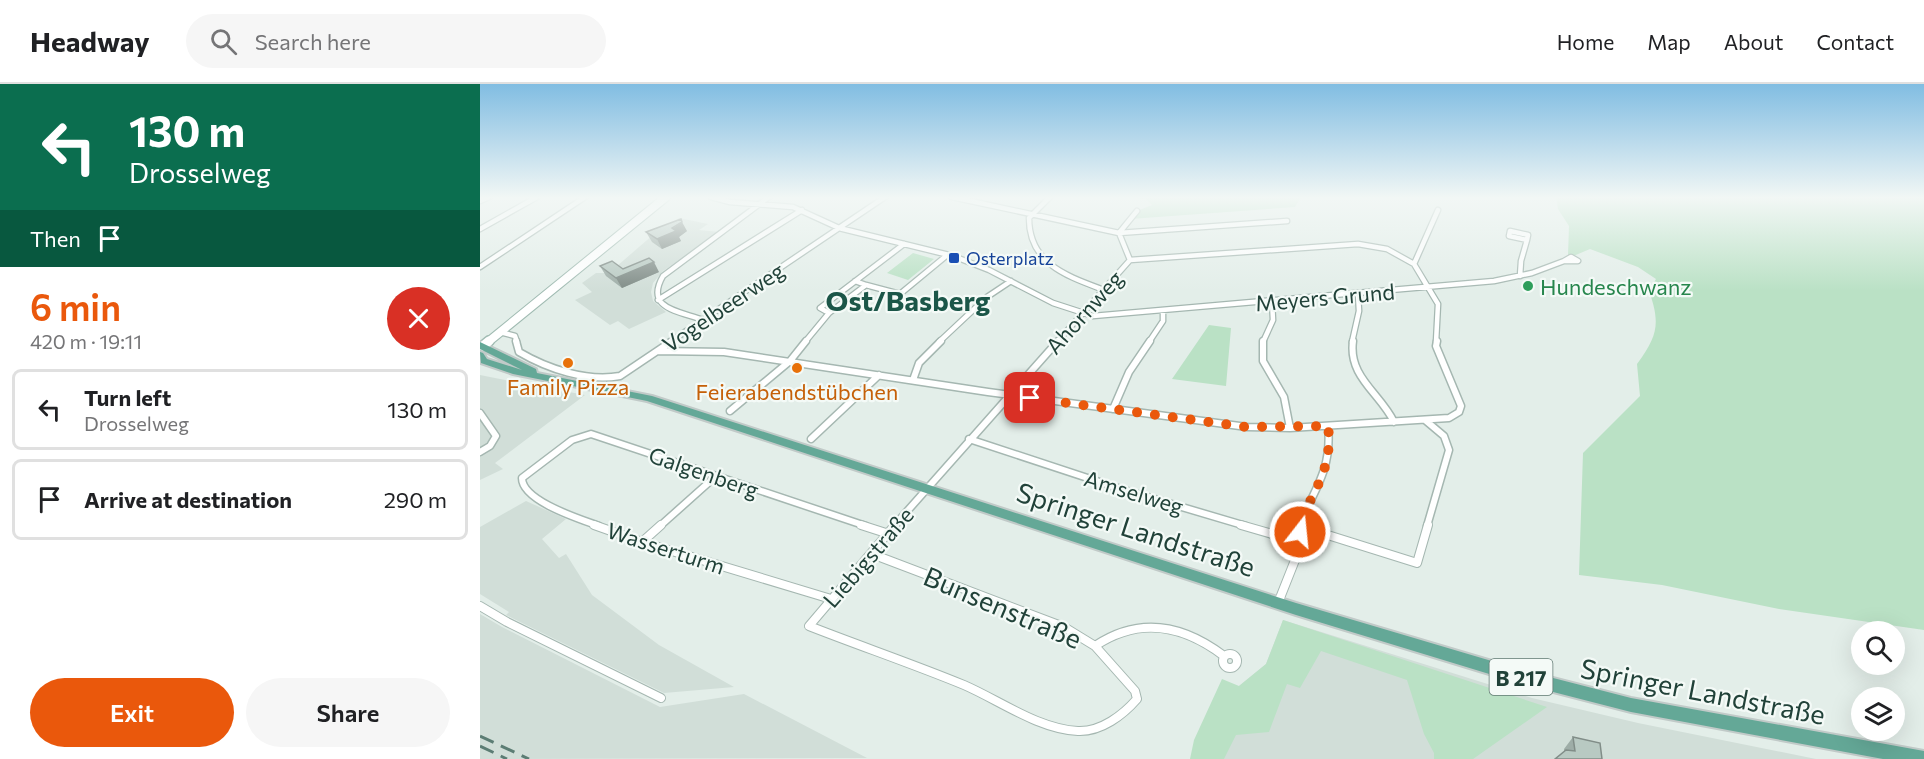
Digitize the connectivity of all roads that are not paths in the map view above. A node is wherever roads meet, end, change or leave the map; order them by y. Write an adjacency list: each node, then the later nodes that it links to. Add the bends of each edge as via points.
1 (538, 228): 19 (street)
2 (628, 228): 33 (main road)
3 (729, 228): 27 (street, via 663,276 656,288)
4 (772, 228): 27 (street)
5 (839, 228): 32 (street, Vogelbeerweg)
6 (841, 228): 14 (street)
7 (1028, 228): 25 (street, via 1033,244 1046,261)
8 (1098, 228): 12 (street)
9 (1123, 228): 12 (street)
10 (1182, 228): 12 (street)
11 (1430, 228): 18 (street)
12 (1119, 233): 16 (street, Ahornweg)
13 (1527, 240): 20 (street, via 1518,268)
14 (904, 244): 15 (street); 21 (street)
15 (946, 256): 22 (street, via 976,264); 23 (street, via 900,294)
16 (1130, 260): 18 (street, via 1358,244 1387,249); 25 (street, Ahornweg)
17 (1564, 261): 20 (street, Meyers Grund)
18 (1414, 264): 24 (street)
19 (480, 267)
20 (1520, 276): 24 (street, Meyers Grund)
21 (855, 281): 23 (street); 30 (street, via 820,308)
22 (1011, 281): 31 (street); 41 (street, via 987,297 927,354)
23 (866, 285): 30 (street)
24 (1428, 288): 26 (street, Meyers Grund); 46 (street, via 1438,304 1436,346 1461,406 1449,418)
25 (1104, 290): 31 (street, Ahornweg)
26 (1358, 294): 28 (street, Meyers Grund); 47 (street, via 1360,314 1351,349 1354,363 1363,382 1390,411)
27 (658, 300): 32 (street, via 663,306)
28 (1272, 301): 29 (street, Meyers Grund); 49 (street, via 1273,320 1263,341 1263,361 1284,398)
29 (1163, 310): 31 (street, Meyers Grund); 43 (street, via 1162,321 1129,372)
30 (829, 313): 36 (street)
31 (1082, 315): 42 (street, Ahornweg)
32 (703, 320): 35 (street, Vogelbeerweg)
33 (500, 333): 34 (main road); 35 (street, Vogelbeerweg, via 515,336 519,352 543,365 606,379 620,376)
34 (480, 349): 37 (main road, B 217, via 484,361); 40 (main road, Springer Landstraße / B 217)
35 (658, 351): 36 (street, via 724,352)
36 (790, 361): 39 (street); 44 (street)
37 (494, 366): 38 (main road, B 217); 40 (main road, Springer Landstraße / B 217)
38 (480, 368)
39 (879, 375): 41 (street); 50 (street)
40 (547, 377): 55 (main road, Springer Landstraße / B 217, via 648,398)
41 (913, 380): 42 (street)
42 (1009, 394): 43 (street); 51 (street, Ahornweg)
43 (1113, 409): 49 (street, via 1246,427)
44 (730, 411)
45 (480, 413): 52 (street, via 496,436)
46 (1425, 420): 47 (street); 56 (street, Amselweg, via 1443,435 1449,450 1417,563 1315,531)
47 (1394, 422): 48 (street)
48 (1328, 426): 49 (street); 56 (street, via 1328,463 1300,522)
49 (1290, 428)
50 (811, 439)
51 (969, 439): 55 (street, Ahornweg); 56 (street, Amselweg, via 1286,538)
52 (480, 452)
53 (527, 473): 54 (street, Galgenberg, via 572,440 591,434); 58 (street, Wasserturm, via 522,483 534,498)
54 (716, 476): 57 (street, Galgenberg); 58 (street)
55 (927, 488): 57 (street, Liebigstraße); 61 (main road, Springer Landstraße / B 217)
56 (1300, 532): 61 (street, via 1301,545)
57 (888, 534): 59 (street, Liebigstraße)
58 (642, 542): 60 (street, Wasserturm)
59 (872, 554): 60 (street, Liebigstraße); 63 (street, Bunsenstraße, via 1064,627)
60 (831, 599): 66 (street, Liebigstraße, via 808,626 1051,724 1077,731 1096,730)
61 (1278, 603): 67 (main road, Springer Landstraße / B 217, via 1572,691)
62 (480, 606): 65 (street)
63 (1095, 646): 64 (street, via 1108,635 1127,628 1149,627 1172,629 1211,644); 66 (street, Bunsenstraße, via 1135,691 1137,699)
64 (1224, 656)
65 (661, 698)
66 (1131, 708)
67 (1894, 756): 68 (main road, Springer Landstraße / B 217)
68 (1924, 759)

